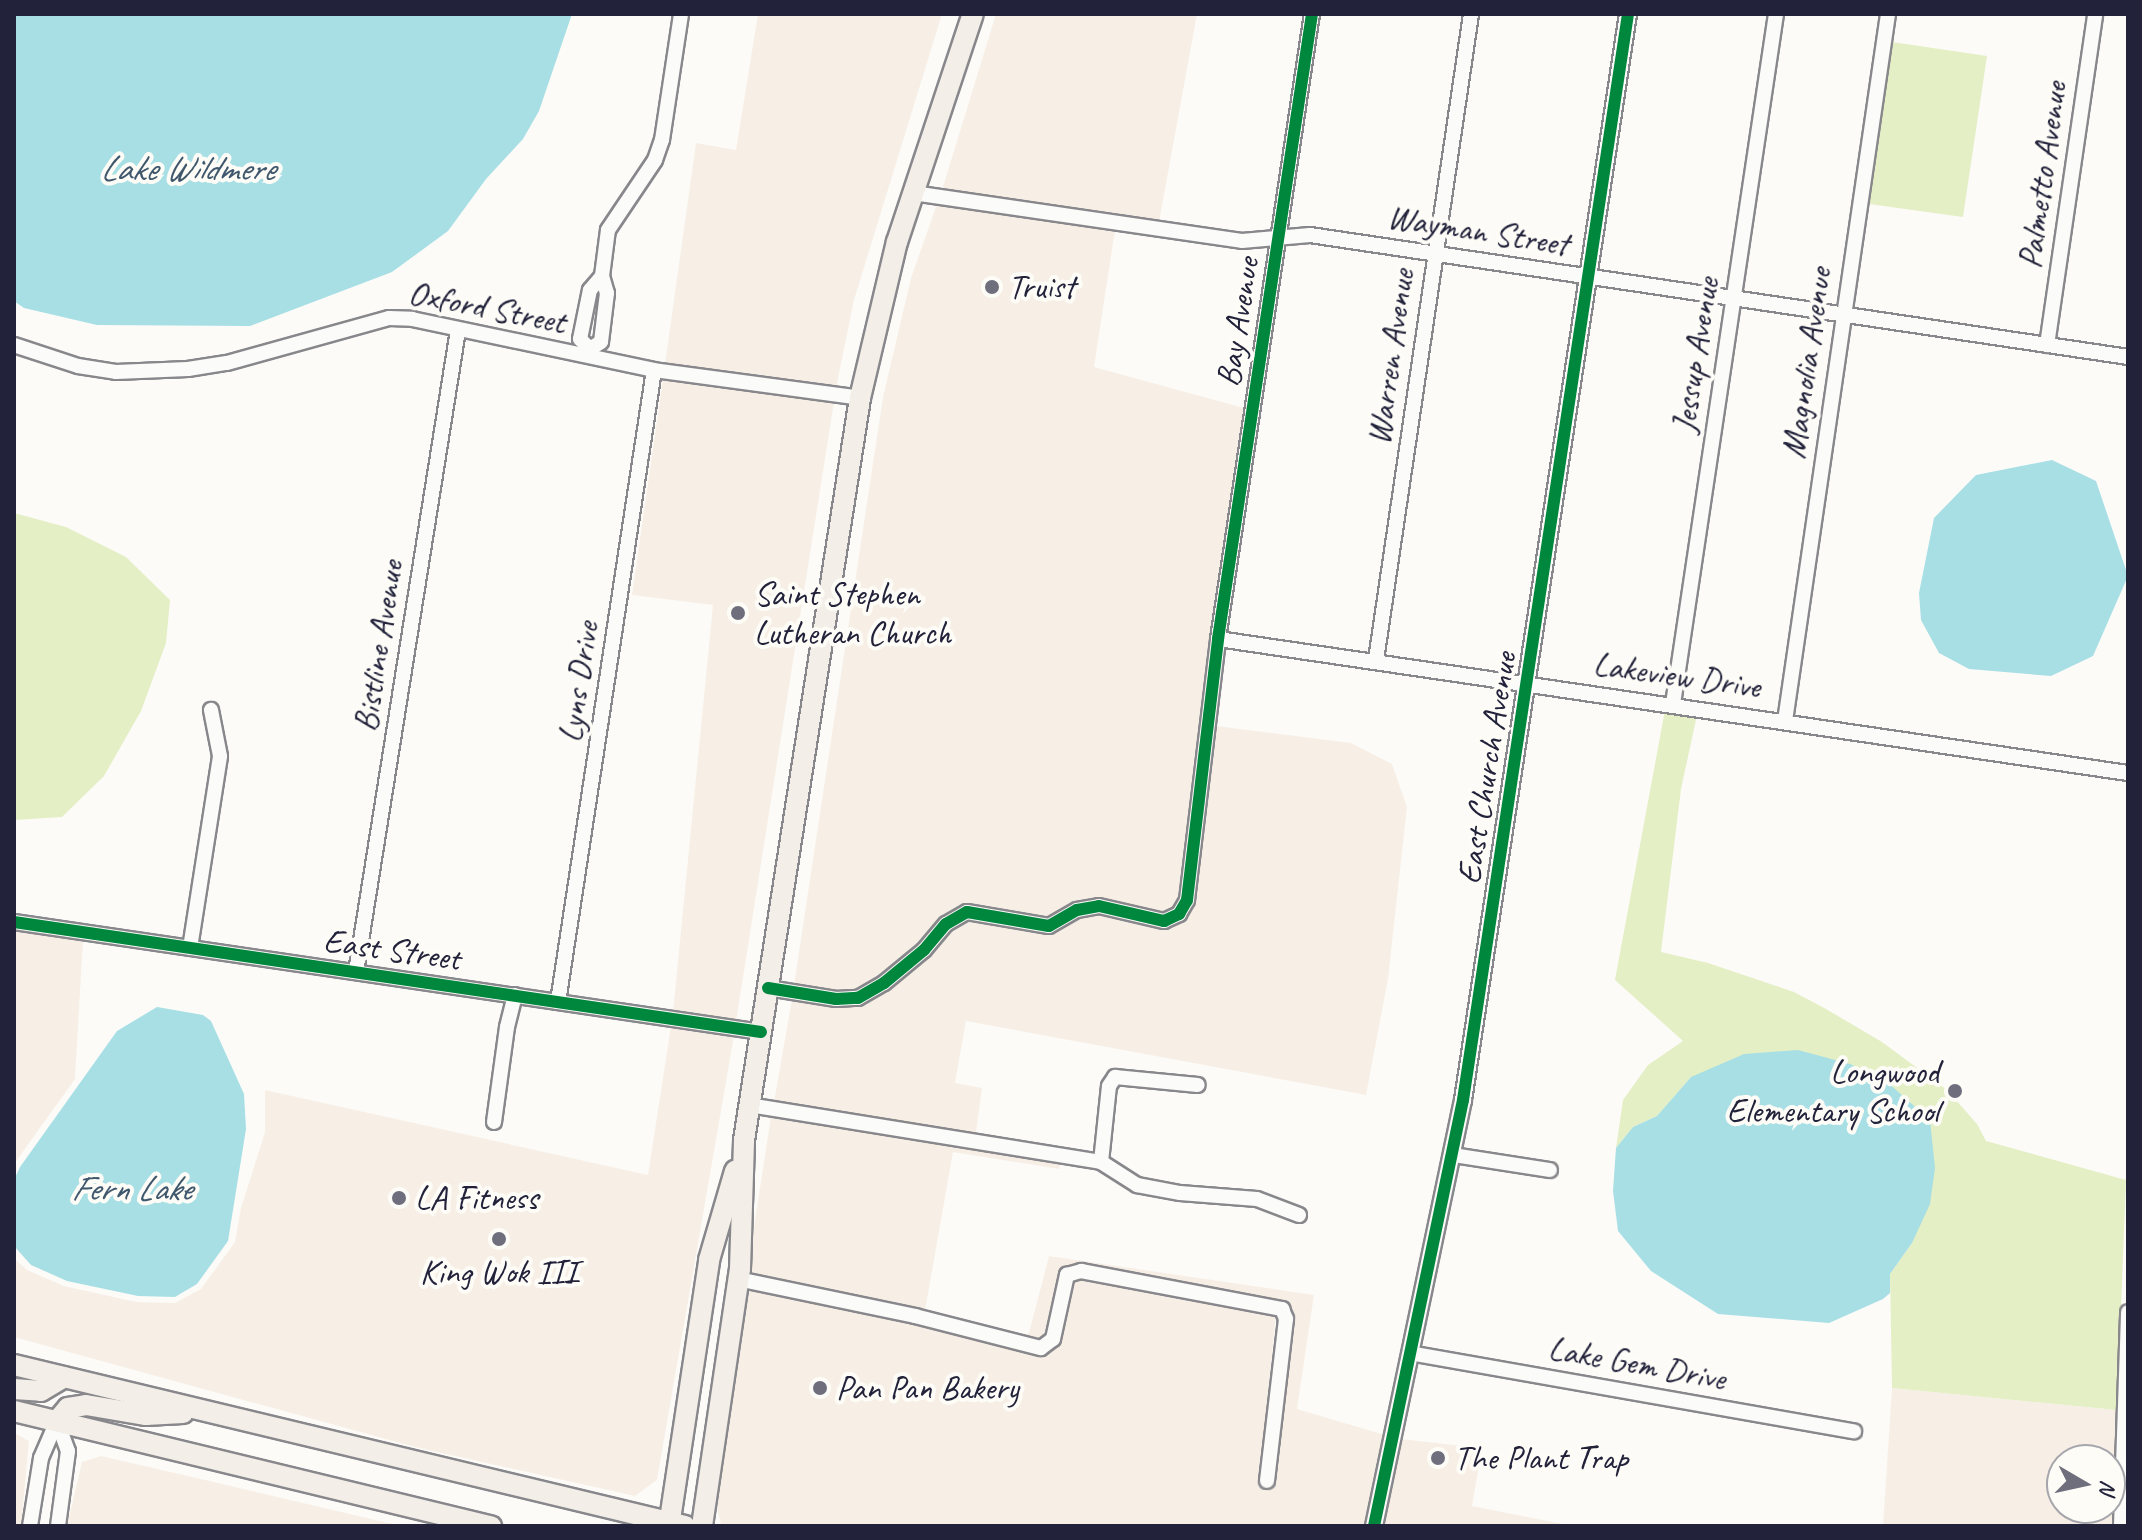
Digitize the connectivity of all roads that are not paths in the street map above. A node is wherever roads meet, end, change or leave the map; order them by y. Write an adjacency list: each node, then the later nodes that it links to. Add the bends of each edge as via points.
1 (681, 14): 18 (street, via 662,140 655,160 608,230 601,342)
2 (973, 14): 9 (main road)
3 (1312, 14): 10 (street, Bay Avenue)
4 (1471, 14): 11 (street, Warren Avenue)
5 (1628, 14): 12 (street, East Church Avenue)
6 (1776, 14): 13 (street, Jessup Avenue)
7 (1888, 14): 14 (street, Magnolia Avenue)
8 (2095, 14): 17 (street, Palmetto Avenue)
9 (913, 193): 10 (street, Wayman Street, via 1242,241); 21 (main road, via 882,293)
10 (1277, 240): 11 (street, Wayman Street, via 1310,235); 22 (street, Bay Avenue)
11 (1435, 254): 12 (street, Wayman Street); 23 (street, Warren Avenue)
12 (1587, 278): 13 (street, Wayman Street); 24 (street, East Church Avenue)
13 (1734, 298): 14 (street, Wayman Street); 25 (street, Jessup Avenue)
14 (1843, 316): 17 (street, Wayman Street); 27 (street, Magnolia Avenue)
15 (458, 330): 16 (street, Oxford Street, via 389,318 227,363 153,371 78,366); 18 (street, Oxford Street); 31 (street, Bistline Avenue)
16 (14, 345)
17 (2047, 345): 19 (street, Wayman Street)
18 (589, 353): 20 (street, Oxford Street)
19 (2128, 357)
20 (654, 370): 21 (street, Oxford Street); 34 (street, Lyns Drive)
21 (860, 398): 32 (main road)
22 (1218, 639): 23 (street, Lakeview Drive); 32 (street, Bay Avenue, via 1187,900 1179,914 1164,921 1099,906 1077,910 1049,926 967,912 946,924 884,983 858,998)
23 (1376, 660): 24 (street, Lakeview Drive)
24 (1528, 683): 25 (street, Lakeview Drive); 40 (street, East Church Avenue)
25 (1673, 704): 27 (street, Lakeview Drive)
26 (211, 710): 30 (street, via 220,756)
27 (1785, 721): 28 (street, Lakeview Drive)
28 (2128, 773)
29 (14, 922): 30 (street, East Street)
30 (190, 948): 31 (street, East Street)
31 (356, 972): 33 (street, East Street)
32 (768, 988): 35 (main road)
33 (515, 995): 34 (street, East Street); 38 (street)
34 (558, 1002): 35 (street, East Street)
35 (761, 1032): 37 (main road)
36 (1198, 1085): 41 (street, via 1115,1077 1109,1086)
37 (749, 1105): 39 (main road); 41 (street)
38 (494, 1122)
39 (744, 1140): 44 (main road); 55 (main road, via 709,1260)
40 (1453, 1155): 42 (street); 46 (street, East Church Avenue)
41 (1101, 1162): 43 (street, via 1137,1185 1257,1199)
42 (1550, 1170)
43 (1299, 1215)
44 (738, 1279): 54 (street, via 1041,1348 1053,1339 1067,1275 1081,1271 1282,1309 1286,1319); 59 (main road)
45 (2128, 1312): 61 (street)
46 (1410, 1353): 53 (street, Lake Gem Drive); 60 (street, East Church Avenue)
47 (14, 1365): 48 (main road)
48 (64, 1377): 49 (main road, via 41,1391); 51 (main road)
49 (14, 1389)
50 (14, 1411): 52 (main road)
51 (207, 1412): 52 (main road, via 146,1415 86,1405 68,1408); 55 (main road)
52 (57, 1421): 56 (street, via 41,1458); 57 (street, via 68,1451); 58 (main road)
53 (1854, 1431)
54 (1267, 1481)
55 (674, 1525)
56 (30, 1526)
57 (58, 1526)
58 (491, 1526)
59 (702, 1526)
60 (1374, 1526)
61 (2121, 1526)

